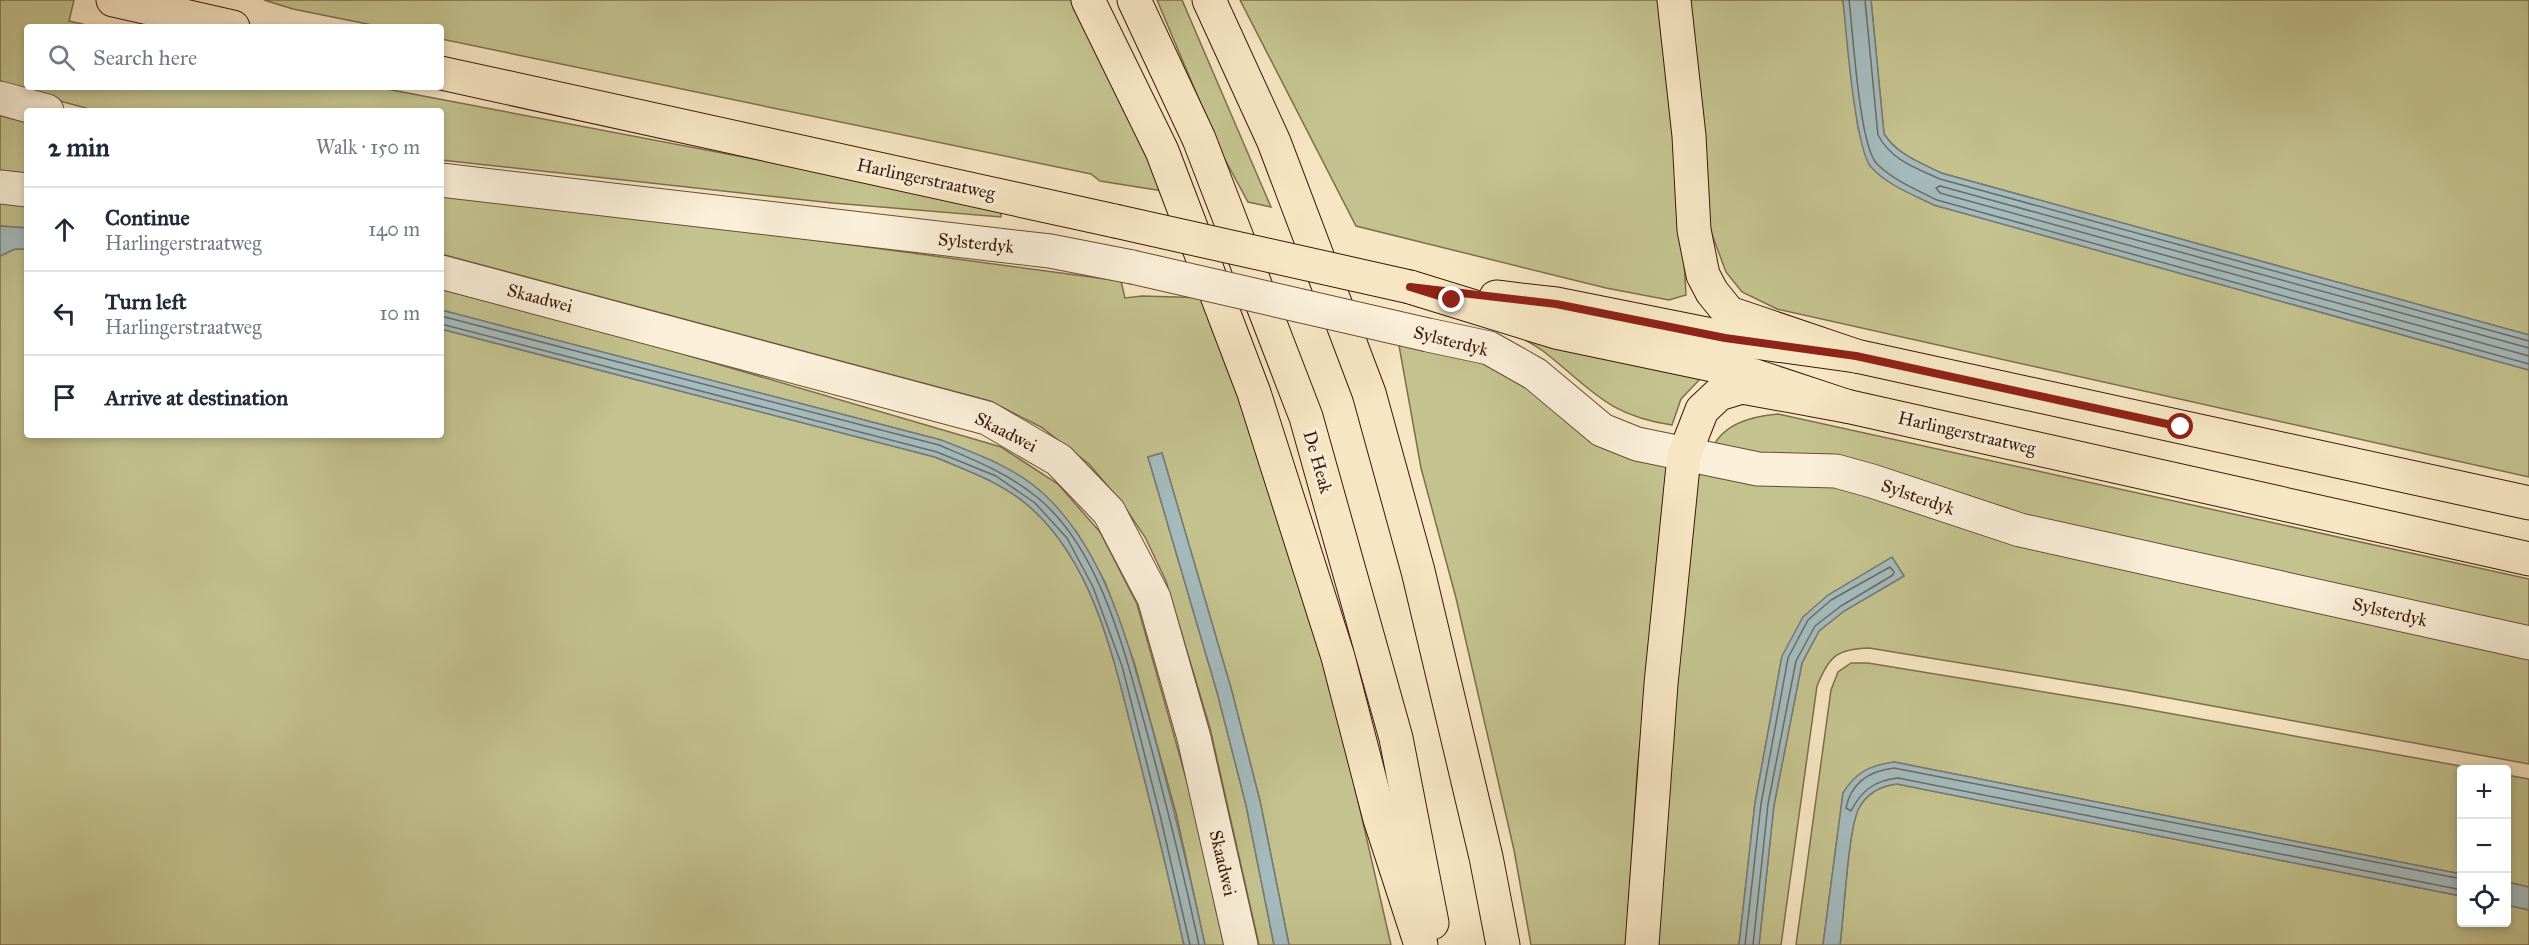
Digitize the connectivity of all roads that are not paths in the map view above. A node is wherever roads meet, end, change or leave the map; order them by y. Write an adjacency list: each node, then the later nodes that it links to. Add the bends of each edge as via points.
1 (113, 0): 6 (main road)
2 (1088, 0): 23 (main road, via 1162,151 1254,393 1338,657 1380,819)
3 (1134, 0): 24 (main road, De Heak, via 1198,140 1306,417 1396,738)
4 (1209, 0): 25 (main road, via 1274,142 1369,393 1419,571)
5 (1674, 0): 16 (main road, via 1689,136 1694,230 1703,275 1729,313)
6 (161, 5): 7 (main road)
7 (223, 24)
8 (444, 74): 15 (main road, Harlingerstraatweg, bridge)
9 (0, 98): 10 (street)
10 (36, 108)
11 (444, 180): 18 (street, Sylsterdyk, bridge, via 1050,251 1132,267 1489,348 1535,374 1602,430)
12 (0, 188): 13 (street)
13 (24, 190)
14 (444, 273): 22 (street, Skaadwei, via 987,418 1059,460 1109,512 1155,598 1194,738)
15 (1410, 287): 16 (main road, Harlingerstraatweg, via 1556,304 1725,338); 17 (main road, Harlingerstraatweg, via 1556,332 1737,370)
16 (1856, 356): 19 (main road, Harlingerstraatweg)
17 (1846, 406): 18 (main road, via 1742,387 1719,394 1702,410); 20 (main road, Harlingerstraatweg)
18 (1684, 456): 21 (street, Sylsterdyk, via 1758,469 1836,471 2020,530); 26 (main road, via 1660,684)
19 (2529, 503)
20 (2529, 559)
21 (2529, 643)
22 (1241, 945)
23 (1421, 945)
24 (1437, 945)
25 (1503, 945)
26 (1642, 945)

